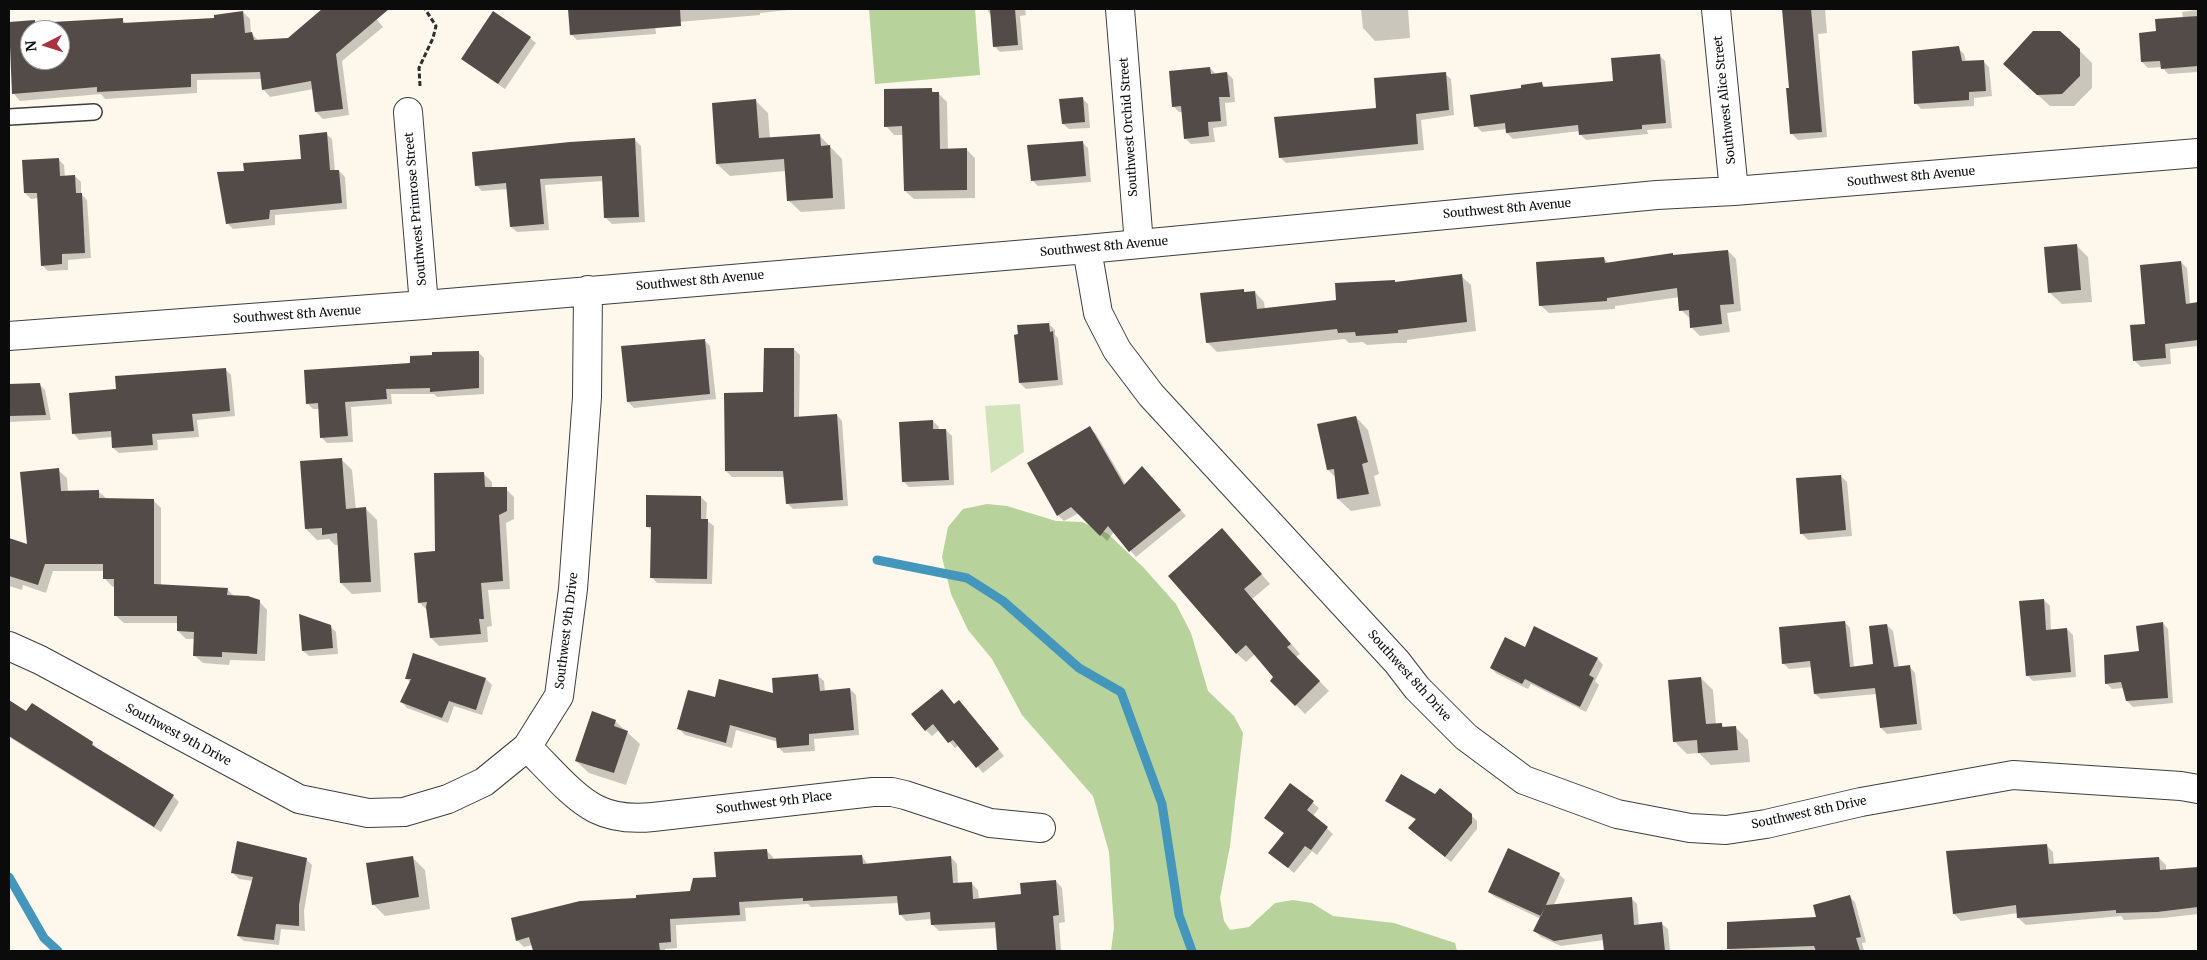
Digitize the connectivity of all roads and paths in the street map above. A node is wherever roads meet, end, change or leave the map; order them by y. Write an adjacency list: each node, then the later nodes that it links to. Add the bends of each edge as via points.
1 (425, 9): 5 (path, via 436,26 419,68 418,93)
2 (1120, 9): 9 (street, Southwest Orchid Street)
3 (1716, 9): 8 (street, Southwest Alice Street)
4 (94, 112): 6 (lane)
5 (408, 112): 12 (street, Southwest Primrose Street)
6 (9, 117)
7 (2198, 153): 8 (street, Southwest 8th Avenue)
8 (1734, 191): 9 (street, Southwest 8th Avenue, via 1657,195)
9 (1139, 244): 10 (street, Southwest 8th Avenue)
10 (1087, 249): 11 (street, Southwest 8th Avenue); 16 (street, Southwest 8th Drive, via 1098,313 1117,350 1151,396 1397,662 1417,688 1466,737 1524,780 1617,814 1690,828 1726,830 2013,775)
11 (588, 290): 12 (street, Southwest 8th Avenue); 15 (street, Southwest 9th Drive, via 587,397 572,599 559,696)
12 (424, 305): 13 (street, Southwest 8th Avenue)
13 (9, 336)
14 (9, 646): 15 (street, Southwest 9th Drive, via 299,799 368,813 404,812 448,799 484,782)
15 (527, 747): 17 (street, Southwest 9th Place, via 596,809 633,819 883,792 905,795 990,823)
16 (2198, 789)
17 (1041, 828)

